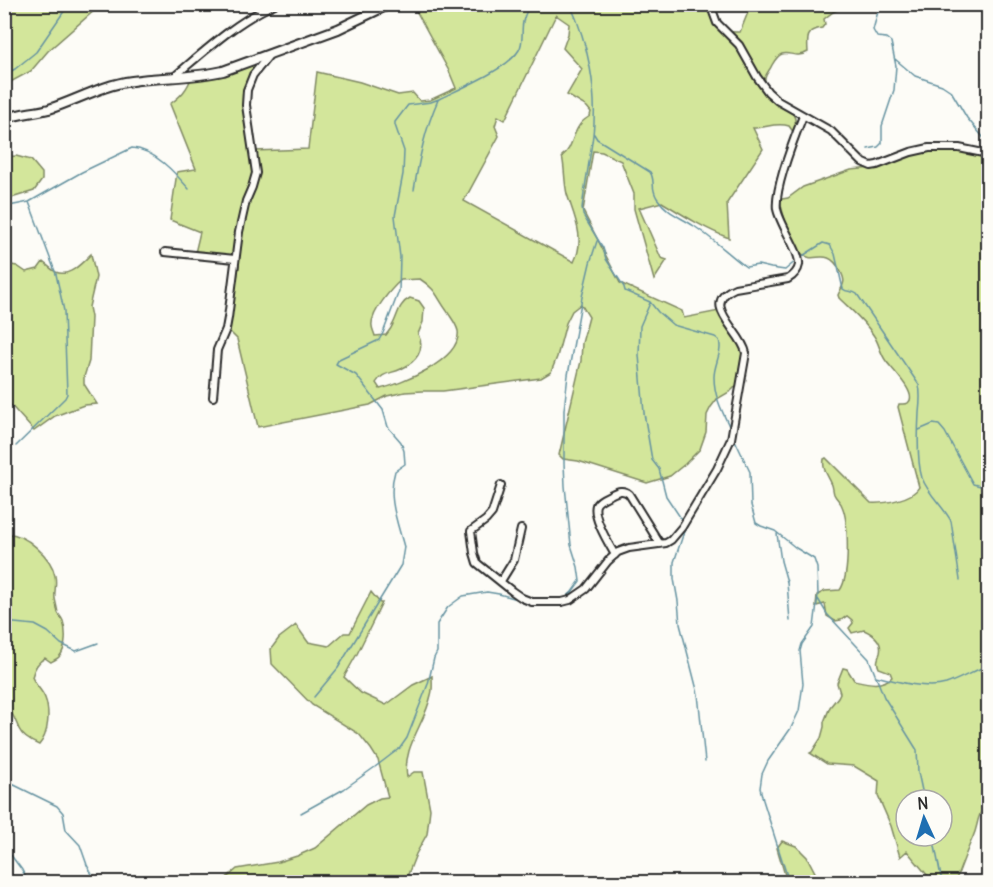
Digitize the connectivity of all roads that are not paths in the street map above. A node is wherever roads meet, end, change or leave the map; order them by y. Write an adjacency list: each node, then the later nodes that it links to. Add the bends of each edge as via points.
1 (275, 4): 5 (street, via 241,22)
2 (390, 4): 4 (street, via 348,25)
3 (710, 4): 6 (street, via 717,23 739,45 763,87)
4 (271, 53): 5 (street, via 223,71); 10 (street, via 253,75 247,90 256,173 243,212)
5 (176, 76): 7 (street, via 109,86 45,110)
6 (803, 116): 8 (street, via 831,131 871,166 929,148 959,148); 14 (street, via 777,202 799,265 788,279 735,288 723,296 722,313 746,353 731,439 682,527 671,540)
7 (4, 119)
8 (988, 154)
9 (165, 252): 10 (street)
10 (236, 259): 11 (street, via 226,329 217,350)
11 (213, 397)
12 (501, 485): 16 (street, via 492,513 471,534 476,560)
13 (521, 529): 16 (street, via 514,560)
14 (660, 544): 15 (street, via 629,548); 15 (street, via 627,491 622,490 599,501 595,509)
15 (615, 555): 16 (street, via 586,589 562,602 532,602)
16 (501, 581)

